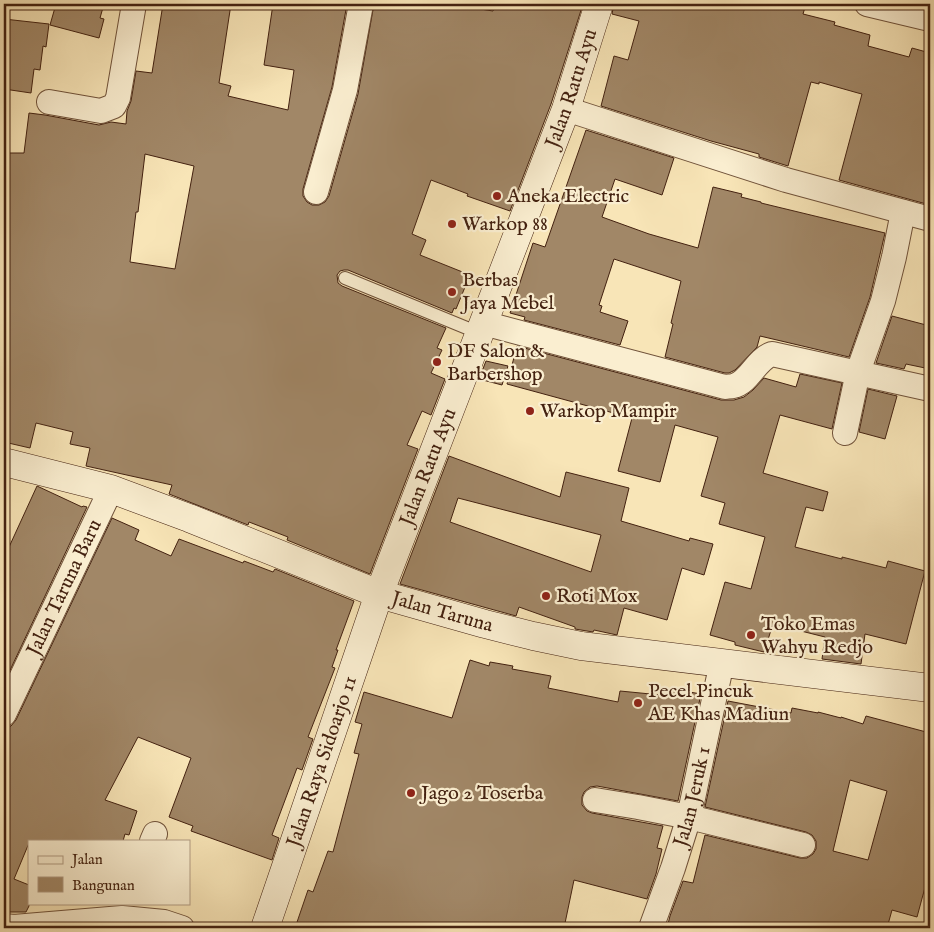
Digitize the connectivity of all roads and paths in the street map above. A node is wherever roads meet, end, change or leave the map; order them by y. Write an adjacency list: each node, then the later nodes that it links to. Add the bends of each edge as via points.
1 (134, 4): 6 (street, via 114,106 101,111)
2 (361, 4): 8 (street, via 345,90)
3 (599, 4): 7 (street, Jalan Ratu Ayu)
4 (867, 4): 5 (street)
5 (930, 19)
6 (49, 102)
7 (566, 108): 9 (street, via 786,180); 12 (street, Jalan Ratu Ayu)
8 (316, 192)
9 (903, 212): 10 (street); 13 (street, via 883,301)
10 (930, 219)
11 (345, 278): 12 (lane)
12 (481, 328): 13 (street, via 725,387 740,383 764,357 772,354); 18 (street, Jalan Ratu Ayu)
13 (858, 372): 14 (street); 15 (street)
14 (930, 389)
15 (845, 433)
16 (4, 462): 17 (street, Jalan Taruna)
17 (111, 489): 18 (street, Jalan Taruna); 21 (street, Jalan Taruna Baru)
18 (379, 594): 19 (street, Jalan Taruna, via 485,624 581,646); 28 (street, Jalan Raya Sidoarjo 11)
19 (722, 662): 20 (street, Jalan Taruna); 23 (street, Jalan Jeruk 1)
20 (930, 688)
21 (4, 714)
22 (595, 800): 23 (street)
23 (689, 817): 24 (street); 29 (street, Jalan Jeruk 1)
24 (803, 845)
25 (124, 910): 26 (street); 27 (street)
26 (4, 926)
27 (182, 928)
28 (265, 928)
29 (651, 928)

